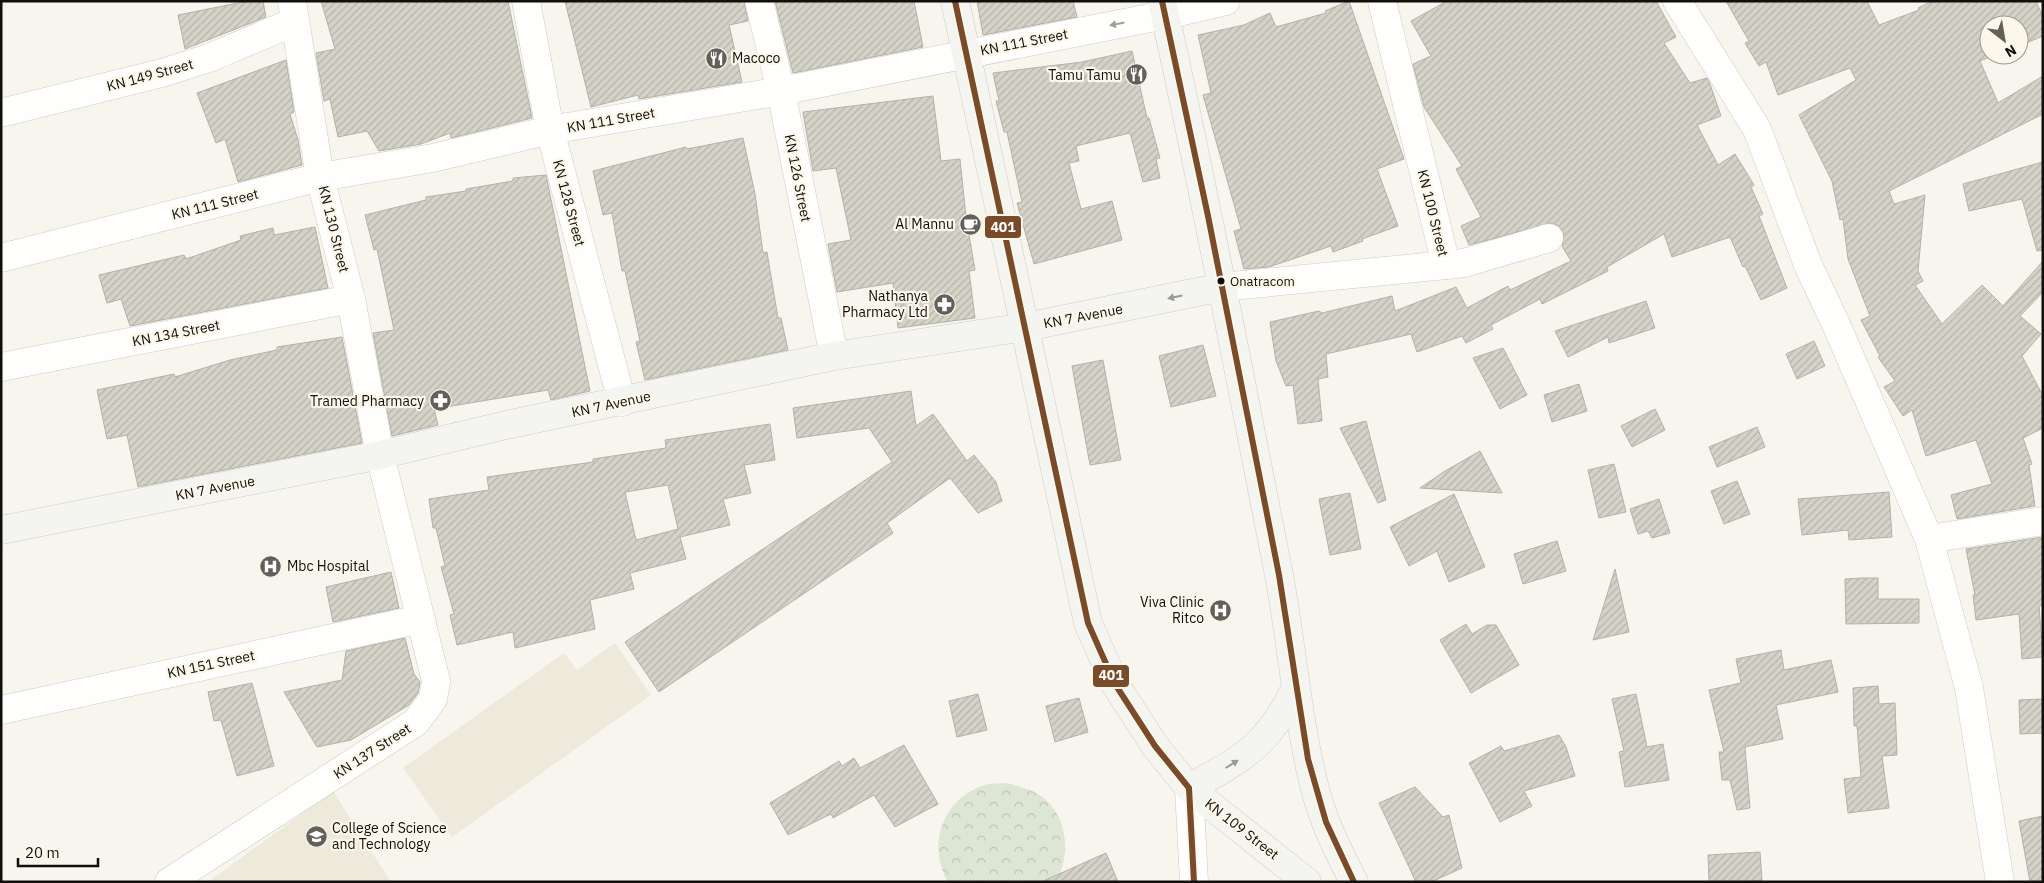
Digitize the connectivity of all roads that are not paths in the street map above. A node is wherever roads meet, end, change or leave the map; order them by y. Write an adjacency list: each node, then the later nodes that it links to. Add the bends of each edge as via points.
1 (526, 1): 12 (street, KN 128 Street)
2 (759, 1): 10 (street, KN 126 Street)
3 (954, 1): 9 (main road, KN 109 Street)
4 (1226, 1): 7 (street, KN 111 Street)
5 (1382, 1): 16 (street, KN 100 Street)
6 (1676, 1): 26 (street, via 1757,129 1808,265 1836,322)
7 (1164, 8): 9 (street, KN 111 Street, one-way to 9); 17 (main road)
8 (293, 12): 11 (street, KN 149 Street, via 209,58); 13 (street, KN 130 Street)
9 (964, 54): 10 (street, KN 111 Street); 19 (main road, KN 109 Street)
10 (781, 91): 12 (street, KN 111 Street); 20 (street, KN 126 Street)
11 (1, 113)
12 (550, 130): 13 (street, KN 111 Street, via 433,158); 22 (street, KN 128 Street)
13 (320, 177): 15 (street, KN 111 Street); 18 (street, KN 130 Street)
14 (1548, 238): 16 (street, via 1464,263)
15 (1, 258)
16 (1446, 264): 17 (street, KN 100 Street)
17 (1222, 287): 19 (main road, KN 7 Avenue, one-way to 19); 28 (main road, via 1284,601)
18 (352, 299): 21 (street, KN 134 Street); 23 (street, KN 130 Street)
19 (1026, 327): 20 (main road, KN 7 Avenue); 30 (main road, KN 109 Street, via 1088,623 1115,684 1155,746)
20 (834, 356): 22 (main road, KN 7 Avenue)
21 (1, 367)
22 (622, 402): 23 (main road, KN 7 Avenue)
23 (380, 455): 25 (main road, KN 7 Avenue); 27 (street, KN 137 Street)
24 (2043, 521): 26 (street)
25 (1, 530)
26 (1929, 539): 35 (street, via 1969,688)
27 (421, 619): 29 (street, KN 151 Street); 31 (street, KN 137 Street, via 436,681 432,699 416,722)
28 (1295, 689): 30 (main road, one-way to 28, via 1236,762 1264,739); 34 (main road, via 1314,787 1337,849)
29 (1, 710)
30 (1189, 788): 32 (street); 33 (main road, KN 109 Street)
31 (169, 882)
32 (1194, 882)
33 (1307, 882)
34 (1354, 882)
35 (2000, 882)

